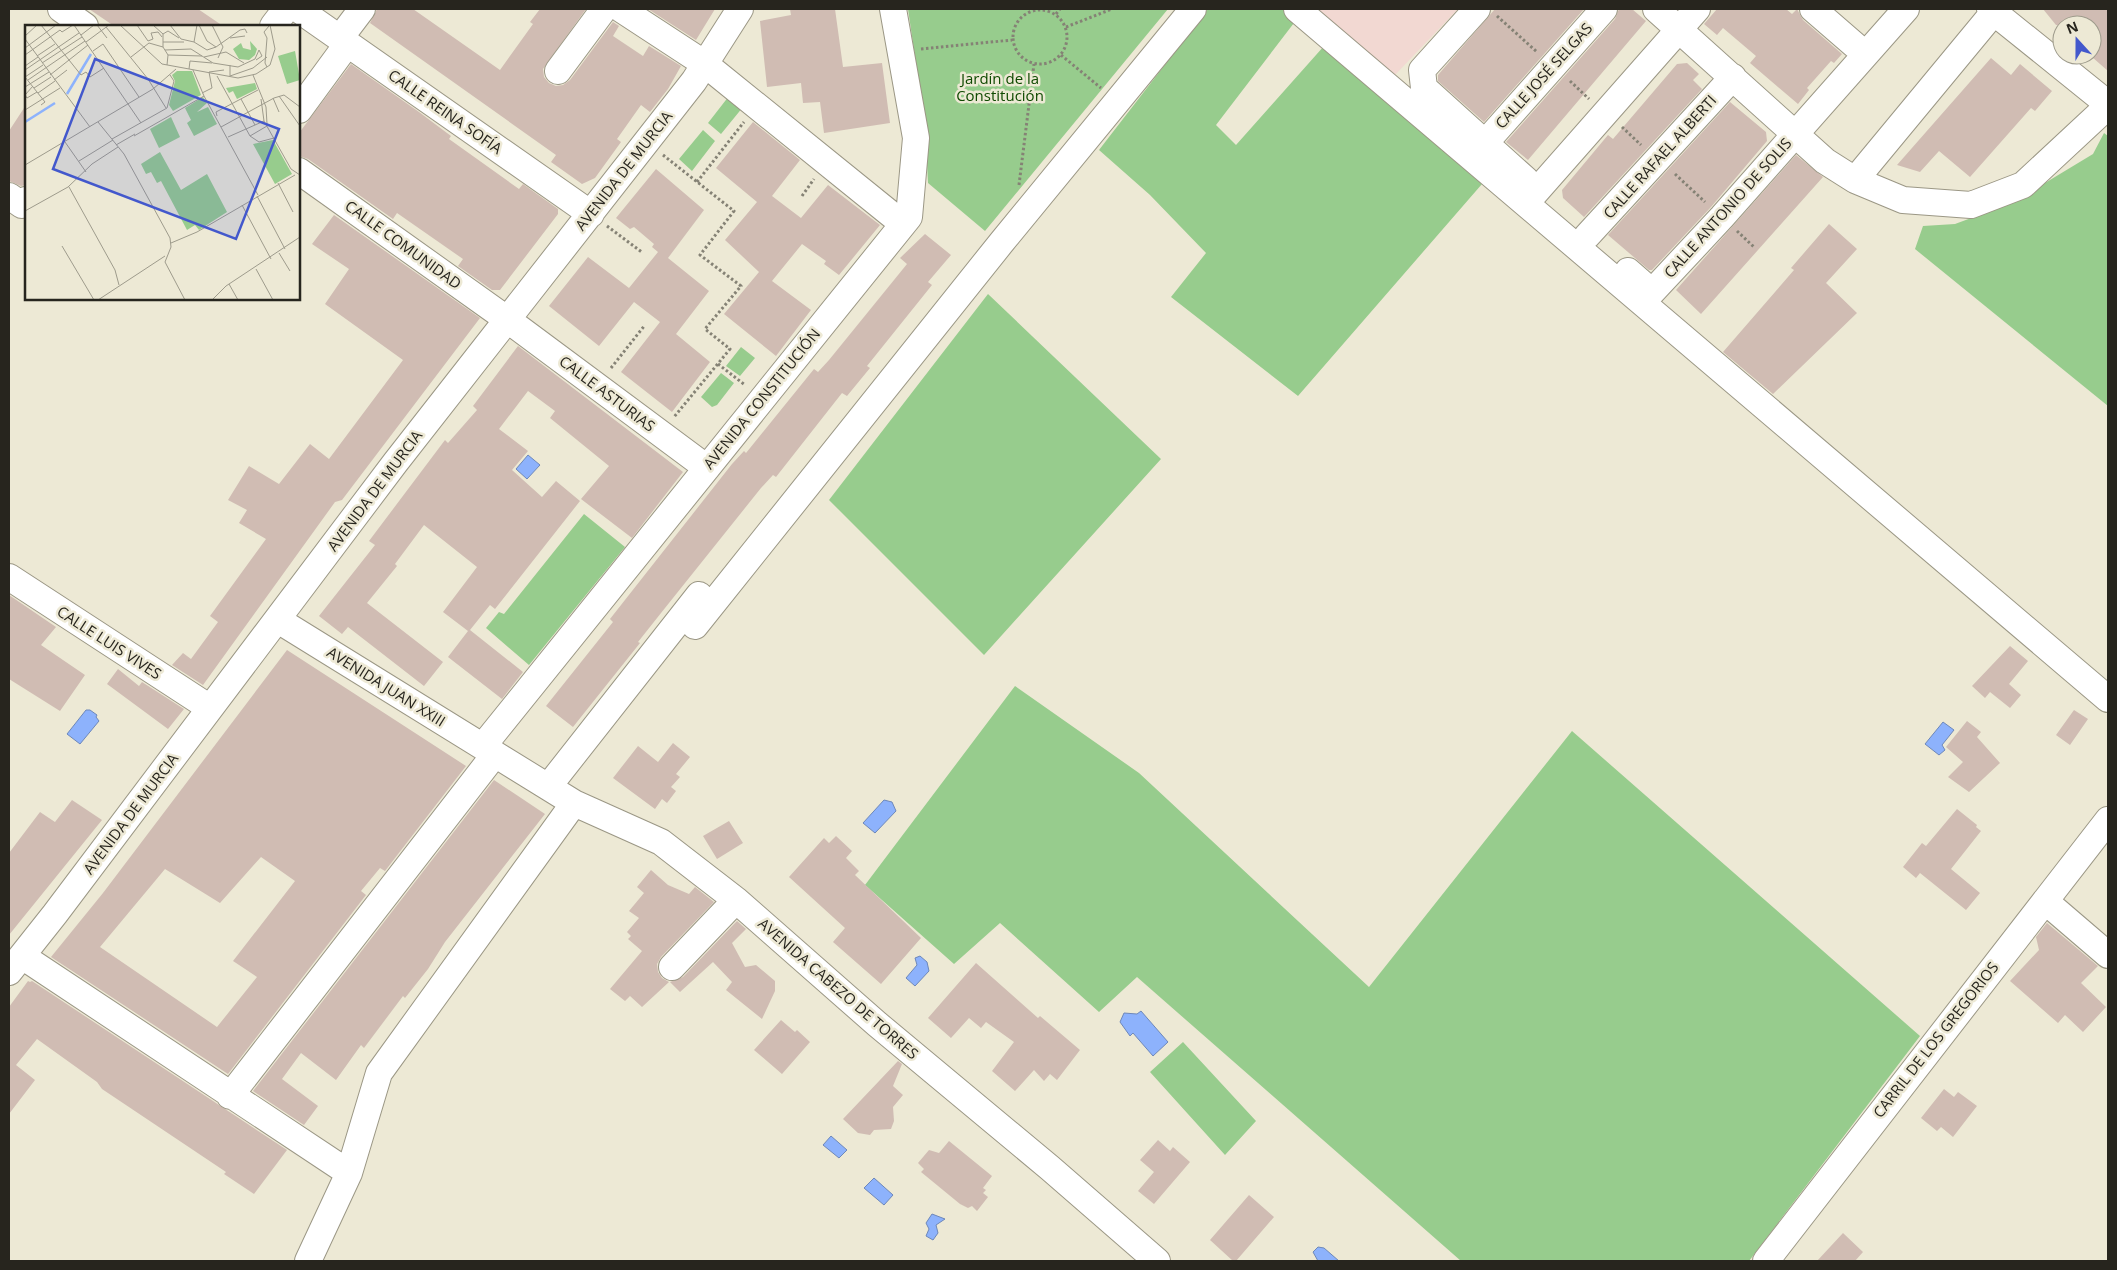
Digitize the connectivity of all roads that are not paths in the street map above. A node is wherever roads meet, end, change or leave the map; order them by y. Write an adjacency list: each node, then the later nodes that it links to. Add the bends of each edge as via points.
1 (61, 9): 17 (street)
2 (362, 9): 20 (street)
3 (604, 9): 23 (street)
4 (621, 9): 22 (street)
5 (740, 9): 22 (street, AVENIDA DE MURCIA)
6 (893, 9): 35 (street, AVENIDA CONSTITUCIÓN, via 916,138 909,217)
7 (1193, 9): 42 (street)
8 (1297, 9): 32 (street)
9 (1477, 9): 28 (street, via 1422,70 1424,88)
10 (1604, 9): 28 (street, CALLE JOSÉ SELGAS)
11 (1656, 9): 19 (street)
12 (1697, 9): 19 (street)
13 (1813, 9): 21 (street)
14 (1906, 9): 21 (street, CALLE ANTONIO DE SOLIS)
15 (1992, 10): 25 (street); 30 (street)
16 (303, 16): 18 (street); 20 (street, CALLE REINA SOFÍA)
17 (84, 25)
18 (276, 25)
19 (1679, 28): 24 (street); 32 (street)
20 (344, 41): 26 (street); 34 (street, CALLE REINA SOFÍA)
21 (1865, 54): 27 (street, CALLE ANTONIO DE SOLIS)
22 (705, 64): 34 (street, AVENIDA DE MURCIA); 35 (street)
23 (558, 71)
24 (1732, 77): 27 (street); 36 (street, CALLE RAFAEL ALBERTI)
25 (2108, 105): 30 (street, via 2023,185 1971,205 1903,200)
26 (300, 108)
27 (1795, 134): 30 (street, via 1825,161); 36 (street, CALLE ANTONIO DE SOLIS, via 1652,292)
28 (1485, 143): 32 (street)
29 (300, 172): 38 (street, CALLE COMUNIDAD)
30 (1855, 180)
31 (9, 196): 33 (street, via 22,205)
32 (1532, 197): 36 (street, CALLE ANTONIO DE SOLIS); 43 (street)
33 (25, 201)
34 (591, 214): 38 (street, AVENIDA DE MURCIA)
35 (903, 224): 39 (street, AVENIDA CONSTITUCIÓN)
36 (1587, 236)
37 (958, 275): 46 (street)
38 (508, 320): 39 (street, CALLE ASTURIAS); 41 (street, AVENIDA DE MURCIA, via 395,463)
39 (707, 468): 45 (street, AVENIDA CONSTITUCIÓN)
40 (9, 577): 44 (street, CALLE LUIS VIVES)
41 (278, 620): 44 (street, AVENIDA DE MURCIA); 45 (street, AVENIDA JUAN XXIII)
42 (695, 626)
43 (2108, 699)
44 (210, 708): 52 (street, AVENIDA DE MURCIA)
45 (489, 750): 46 (street, AVENIDA CABEZO DE TORRES); 54 (street, AVENIDA CONSTITUCIÓN)
46 (548, 787): 47 (street, AVENIDA CABEZO DE TORRES)
47 (574, 803): 49 (street, AVENIDA CABEZO DE TORRES, via 661,842); 55 (street, via 379,1073)
48 (2108, 820): 50 (street, CARRIL DE LOS GREGORIOS)
49 (736, 900): 53 (street); 57 (street, AVENIDA CABEZO DE TORRES)
50 (2045, 901): 51 (street); 58 (street, CARRIL DE LOS GREGORIOS)
51 (2108, 955)
52 (15, 964): 54 (street)
53 (672, 966)
54 (230, 1096): 55 (street)
55 (349, 1173): 56 (street)
56 (308, 1261)
57 (1157, 1261)
58 (1766, 1261)

